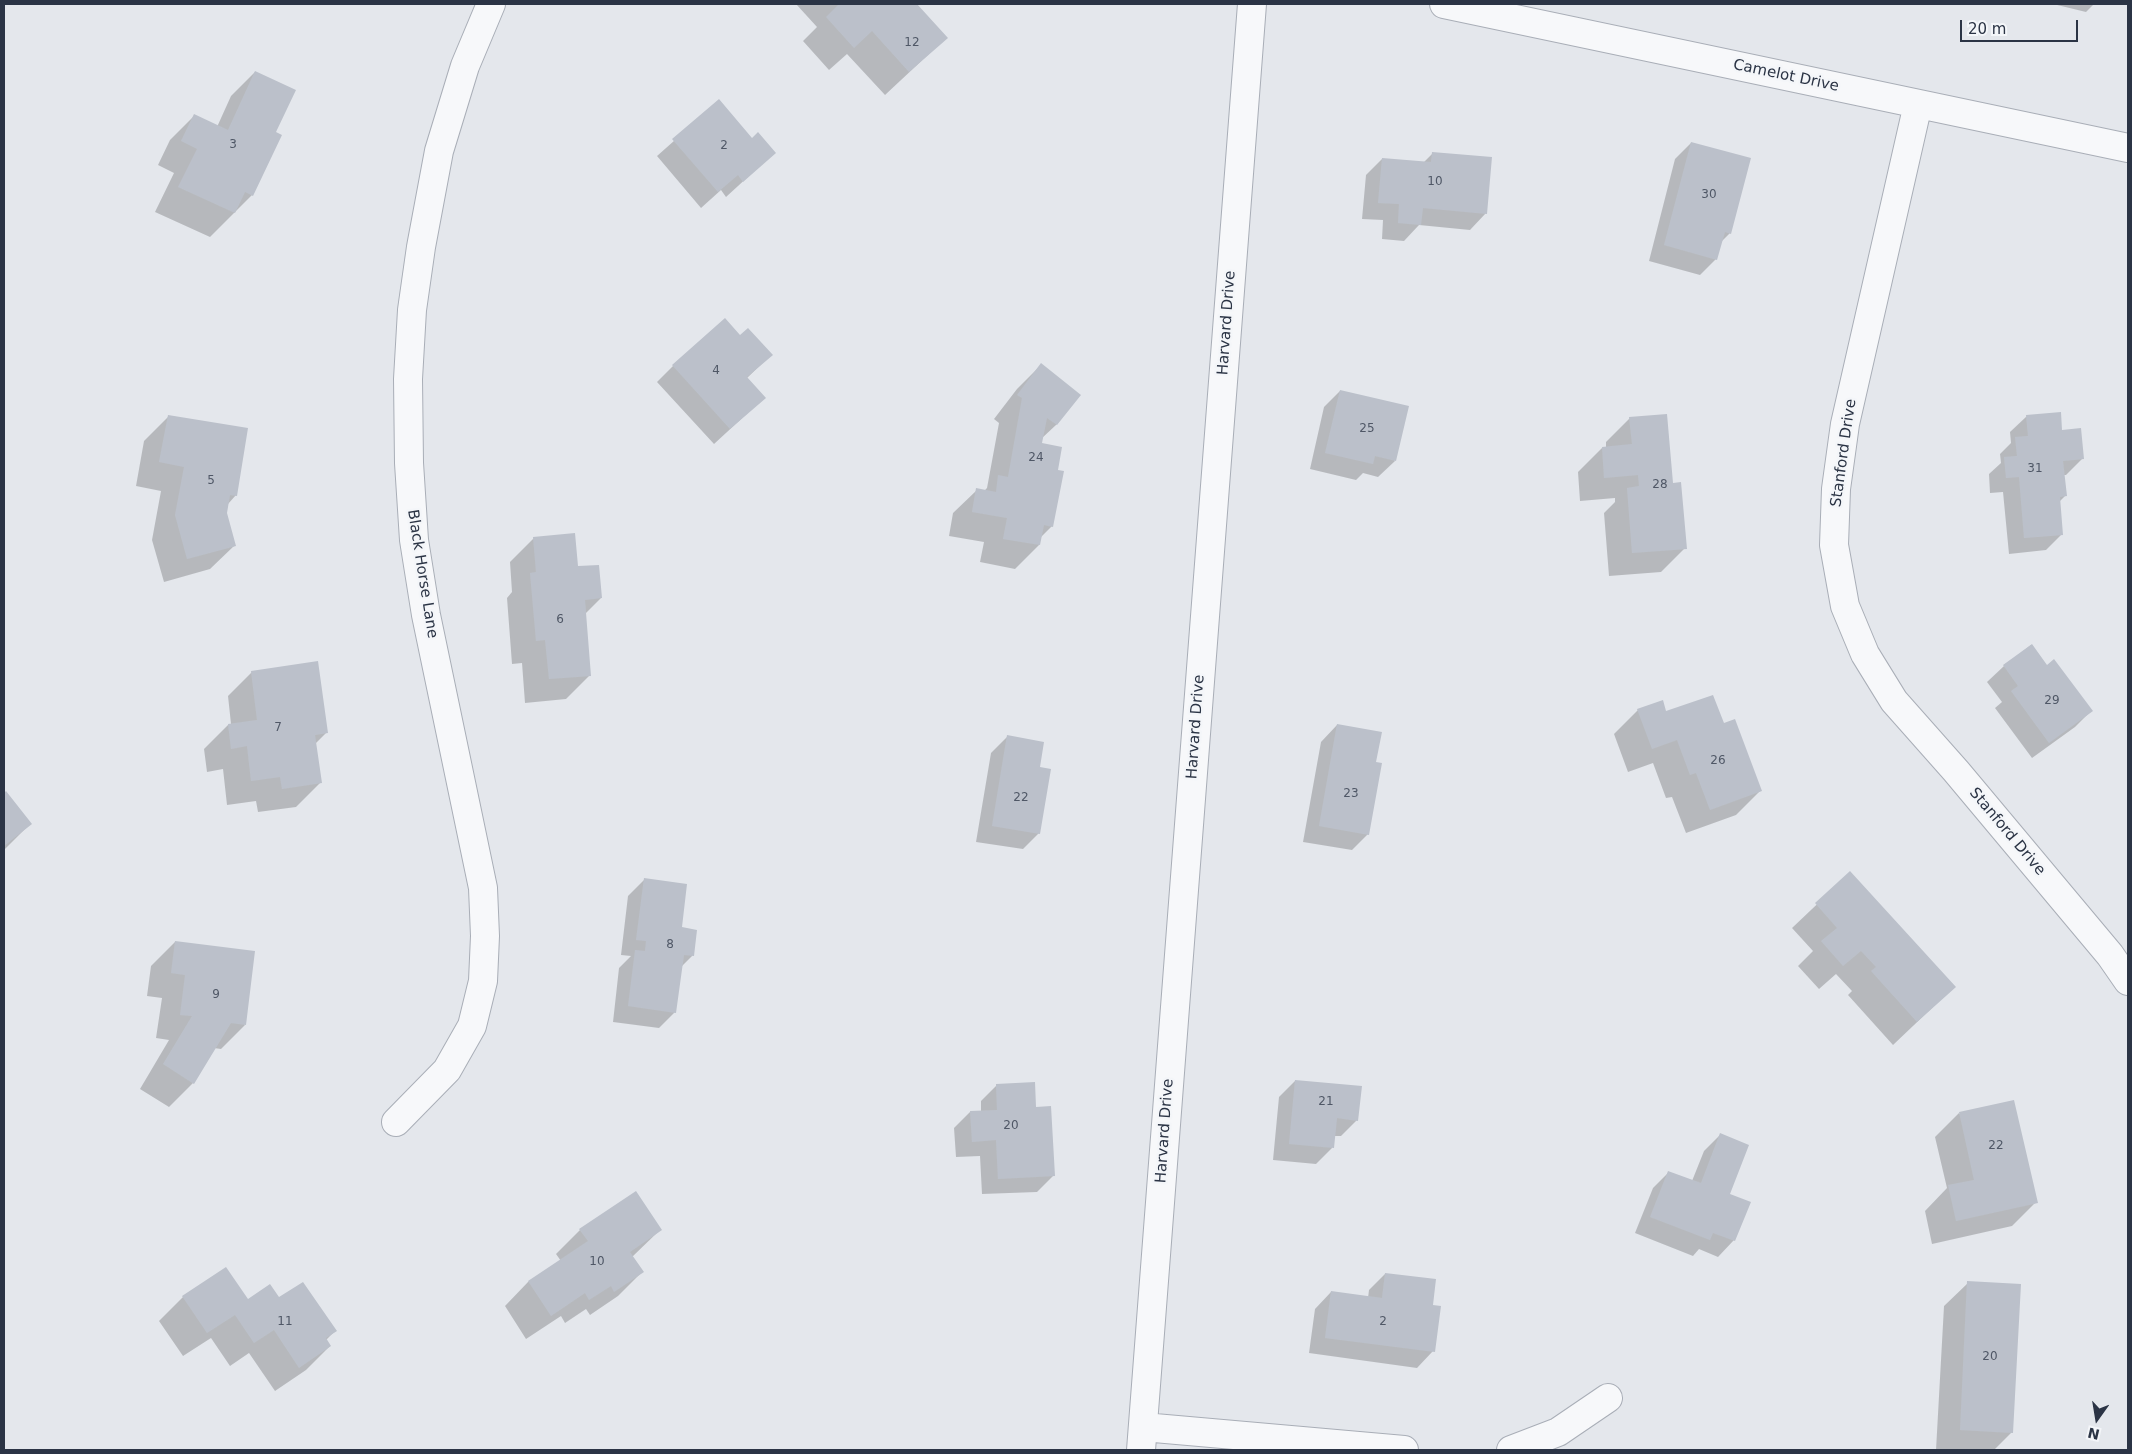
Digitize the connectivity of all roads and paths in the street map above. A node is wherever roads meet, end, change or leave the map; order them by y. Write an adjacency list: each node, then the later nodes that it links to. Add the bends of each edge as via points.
1 (491, 4): 7 (street, Black Horse Lane, via 465,66 439,151 412,310 408,379 414,540 426,615 483,888 485,936 482,981 472,1026 447,1070)
2 (1252, 4): 9 (street, Harvard Drive)
3 (1444, 4): 4 (street, Camelot Drive)
4 (1918, 104): 5 (street, Camelot Drive); 6 (street, Stanford Drive, via 1845,424 1838,471 1834,545 1845,606 1865,654 1894,701 2061,896)
5 (2128, 148)
6 (2128, 981)
7 (396, 1122)
8 (1608, 1398): 11 (street, via 1558,1432)
9 (1142, 1439): 10 (street)
10 (1404, 1450)
11 (1511, 1450)

